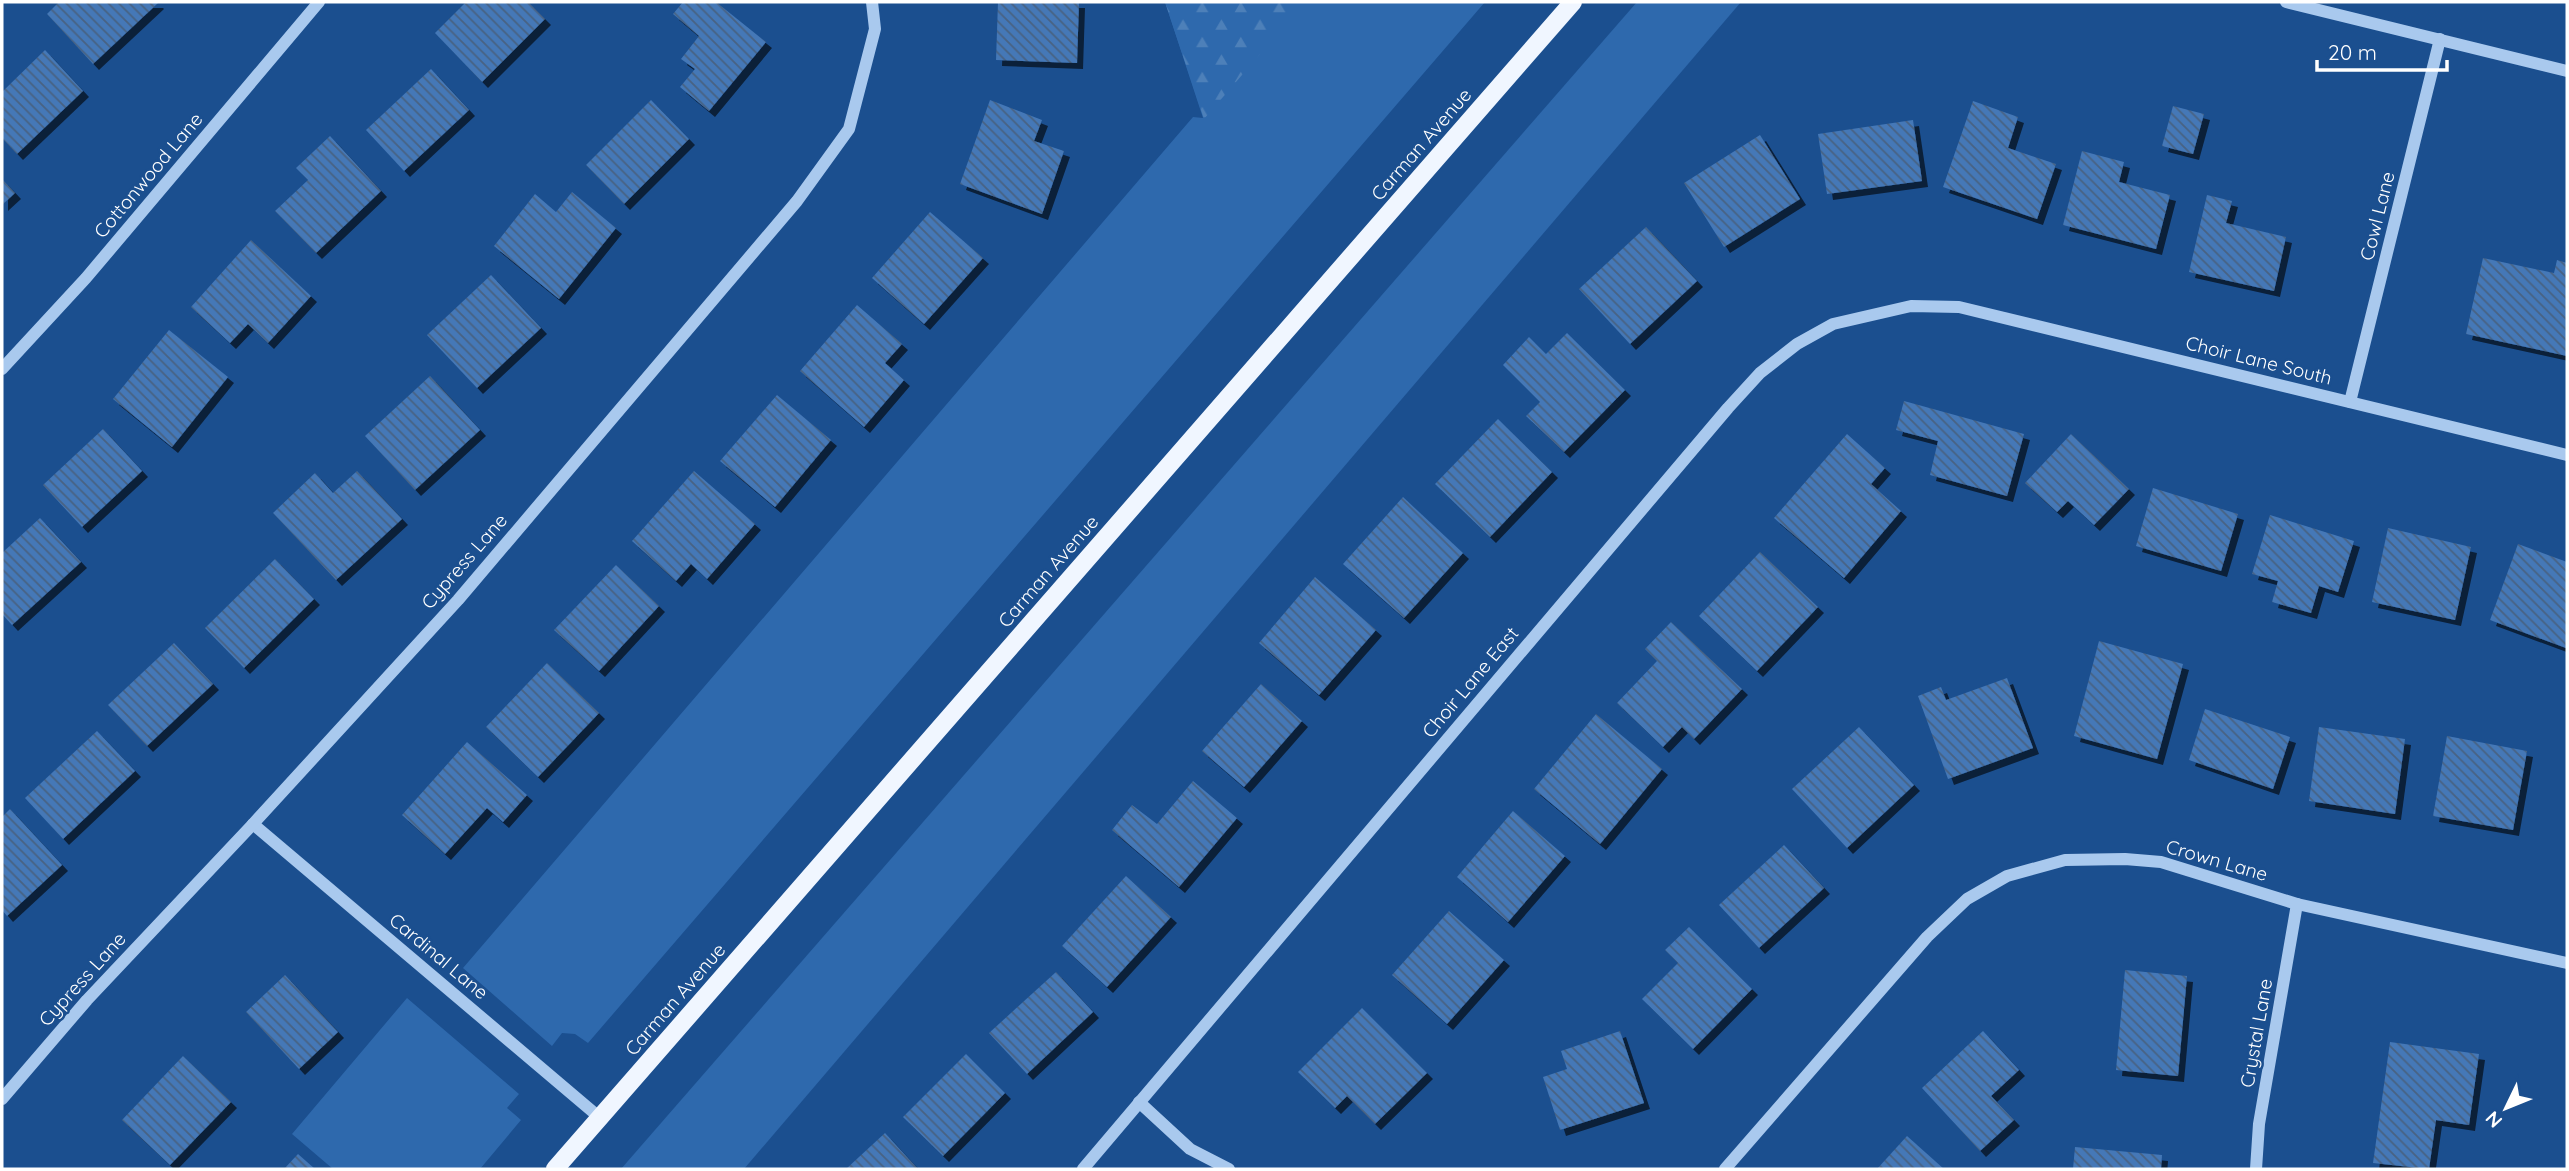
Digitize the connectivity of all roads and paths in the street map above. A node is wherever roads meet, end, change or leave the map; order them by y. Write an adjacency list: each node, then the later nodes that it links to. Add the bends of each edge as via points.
1 (319, 2): 8 (street, Cottonwood Lane, via 95,267)
2 (872, 2): 11 (street, Cypress Lane, via 874,29 849,129 797,201 457,600)
3 (1573, 2): 16 (main road, Carman Avenue)
4 (2287, 2): 5 (street)
5 (2440, 39): 6 (street); 9 (street, Cowl Lane)
6 (2567, 71)
7 (1941, 307): 9 (street, Choir Lane South, via 1959,307); 15 (street, Choir Lane East, via 1911,306 1833,324 1760,373)
8 (2, 369)
9 (2350, 402): 10 (street, Choir Lane South)
10 (2567, 456)
11 (253, 824): 14 (street, Cypress Lane, via 87,1000); 16 (street, Cardinal Lane)
12 (2297, 904): 13 (street, Crown Lane); 20 (street, Crown Lane, via 2161,862 2065,860 2007,876 1967,900 1927,937); 21 (street, Crystal Lane, via 2259,1124)
13 (2567, 963)
14 (2, 1099)
15 (1139, 1102): 18 (street, Choir Lane East); 19 (street, via 1190,1149)
16 (599, 1118): 17 (main road, Carman Avenue)
17 (555, 1169)
18 (1083, 1169)
19 (1230, 1169)
20 (1725, 1169)
21 (2256, 1169)

